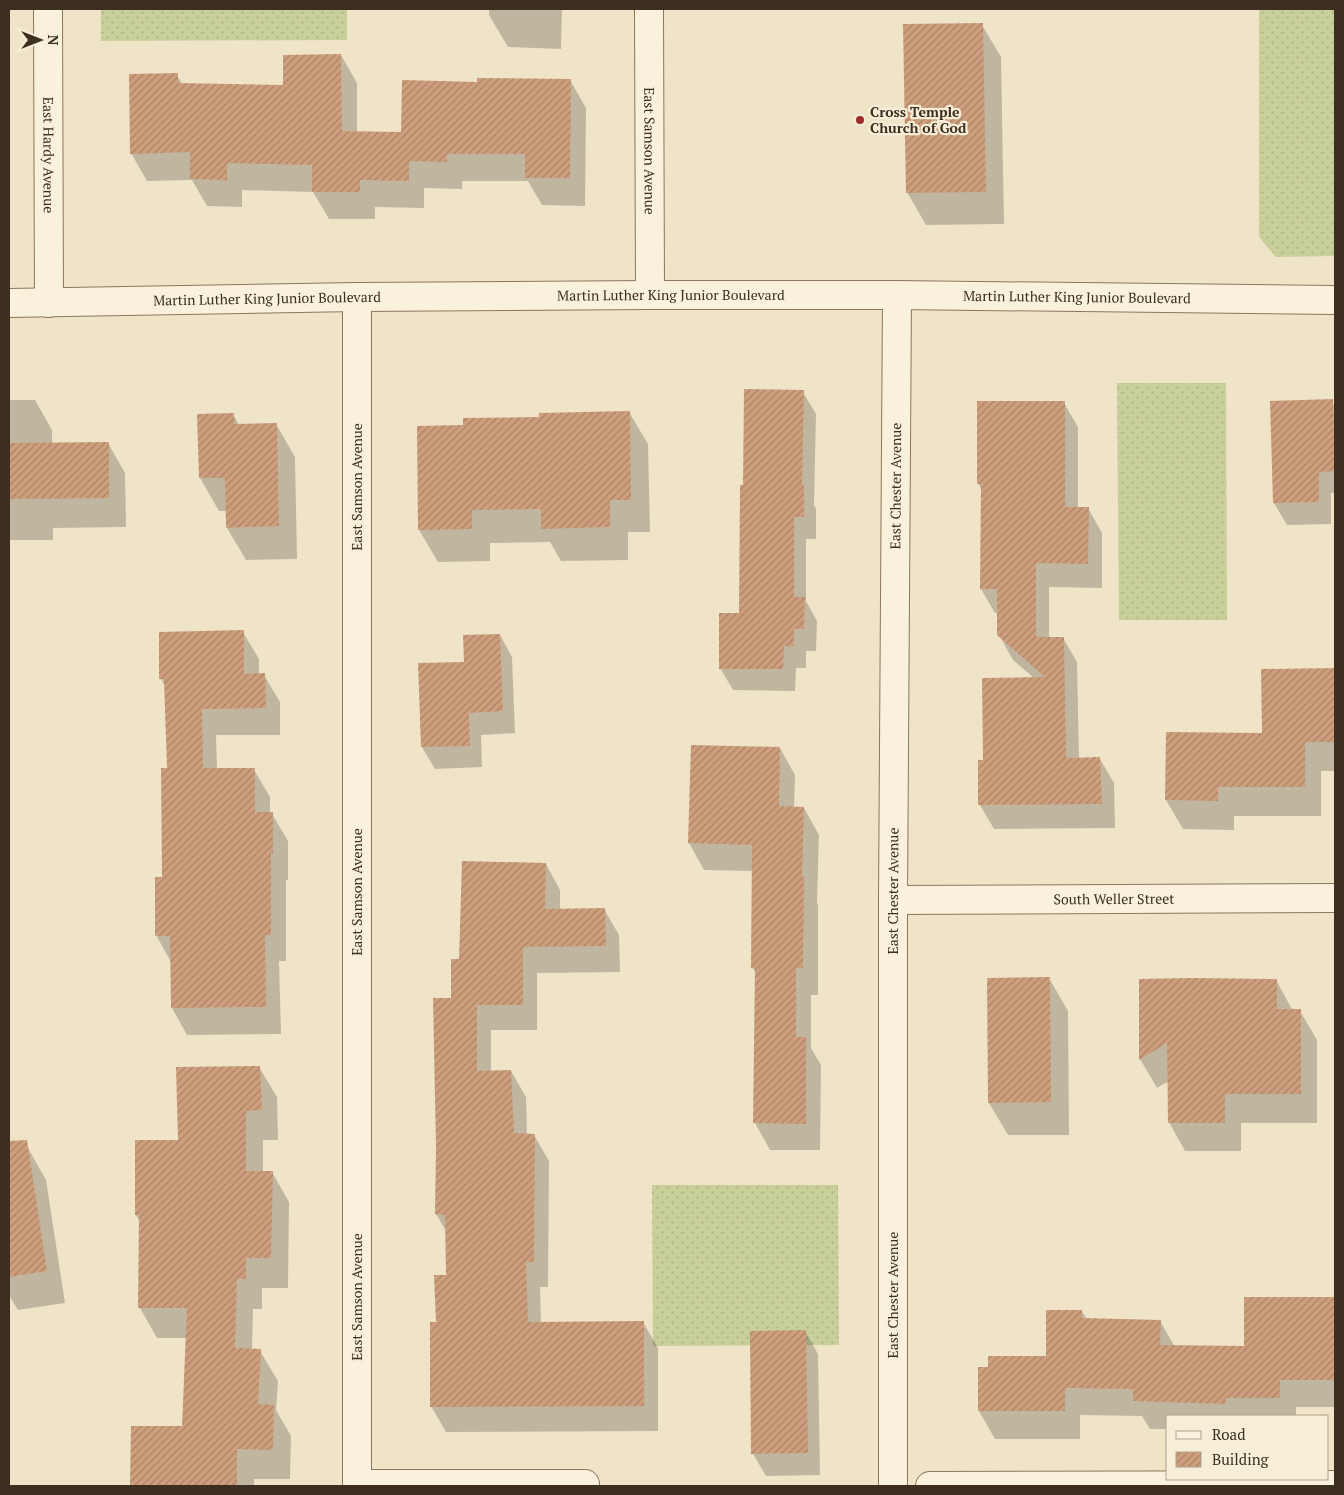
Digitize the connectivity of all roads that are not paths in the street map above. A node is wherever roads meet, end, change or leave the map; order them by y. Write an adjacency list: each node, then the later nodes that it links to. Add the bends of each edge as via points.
1 (48, 9): 8 (street, East Hardy Avenue)
2 (649, 9): 3 (street, East Samson Avenue)
3 (650, 295): 4 (street, Martin Luther King Junior Boulevard); 5 (street, Martin Luther King Junior Boulevard)
4 (896, 295): 6 (street, Martin Luther King Junior Boulevard); 10 (street, East Chester Avenue)
5 (356, 297): 8 (street, Martin Luther King Junior Boulevard); 11 (street, East Samson Avenue)
6 (1335, 300)
7 (9, 303): 8 (street, Martin Luther King Junior Boulevard)
8 (49, 303)
9 (1335, 898): 10 (street, South Weller Street)
10 (893, 900): 14 (street, East Chester Avenue)
11 (356, 1485): 13 (street)
12 (1335, 1485): 15 (street)
13 (585, 1486)
14 (893, 1486)
15 (930, 1486)

